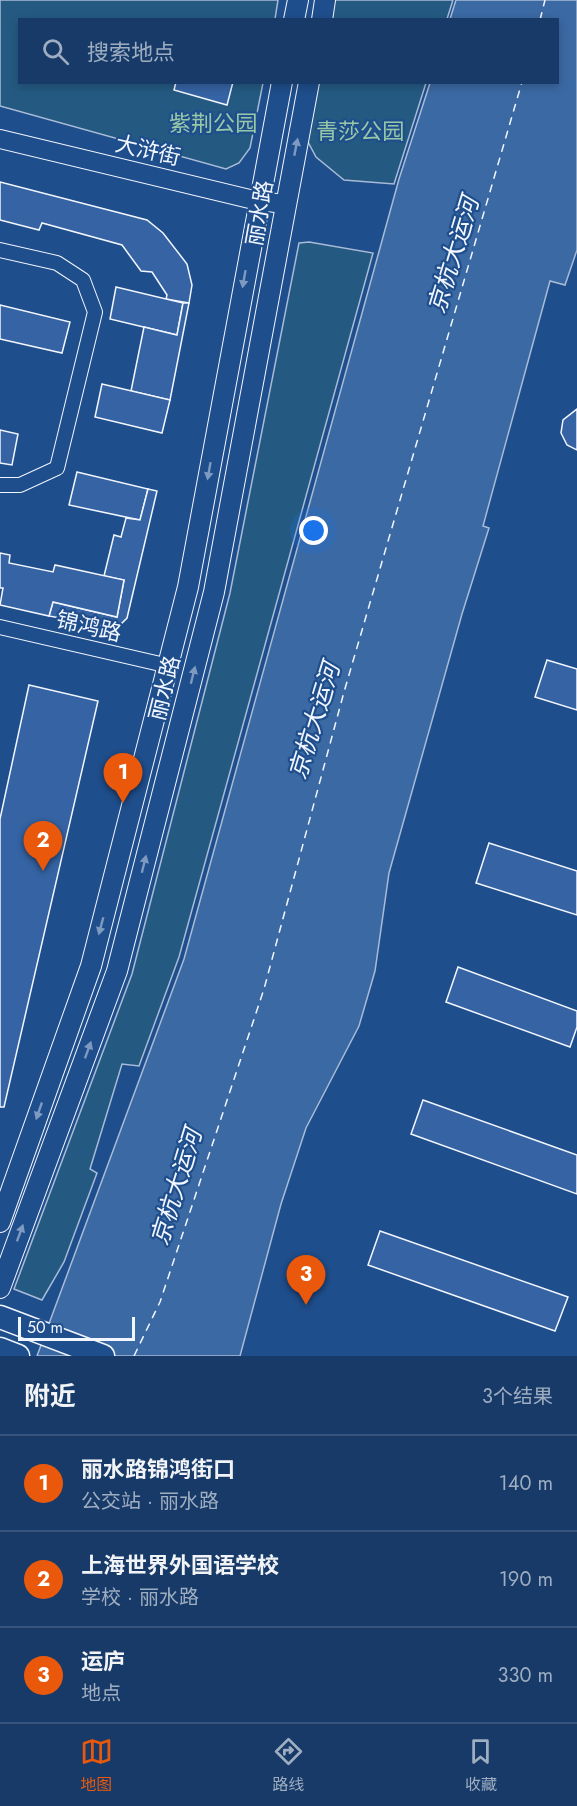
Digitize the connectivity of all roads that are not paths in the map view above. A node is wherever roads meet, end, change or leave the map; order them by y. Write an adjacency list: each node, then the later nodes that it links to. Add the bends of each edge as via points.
1 (298, 0): 3 (main road)
2 (326, 0): 4 (main road)
3 (294, 18)
4 (322, 18)
5 (282, 84): 8 (main road, 丽水路)
6 (309, 84): 9 (main road, 丽水路, one-way to 6)
7 (0, 140): 8 (street, 大浒街)
8 (258, 201): 9 (street, 大浒街); 13 (main road, 丽水路, one-way to 13, via 188,587)
9 (285, 204): 15 (main road, 丽水路, one-way to 9, via 117,971 214,592)
10 (0, 250): 11 (street, via 57,263 83,280 95,312 57,468 20,485)
11 (0, 485)
12 (0, 627): 13 (street, 锦鸿路)
13 (169, 666): 14 (main road, 丽水路, one-way to 14, via 91,966)
14 (0, 1222)
15 (0, 1288)
16 (0, 1317): 19 (main road)
17 (0, 1349): 18 (main road)
18 (18, 1356)
19 (103, 1356)

